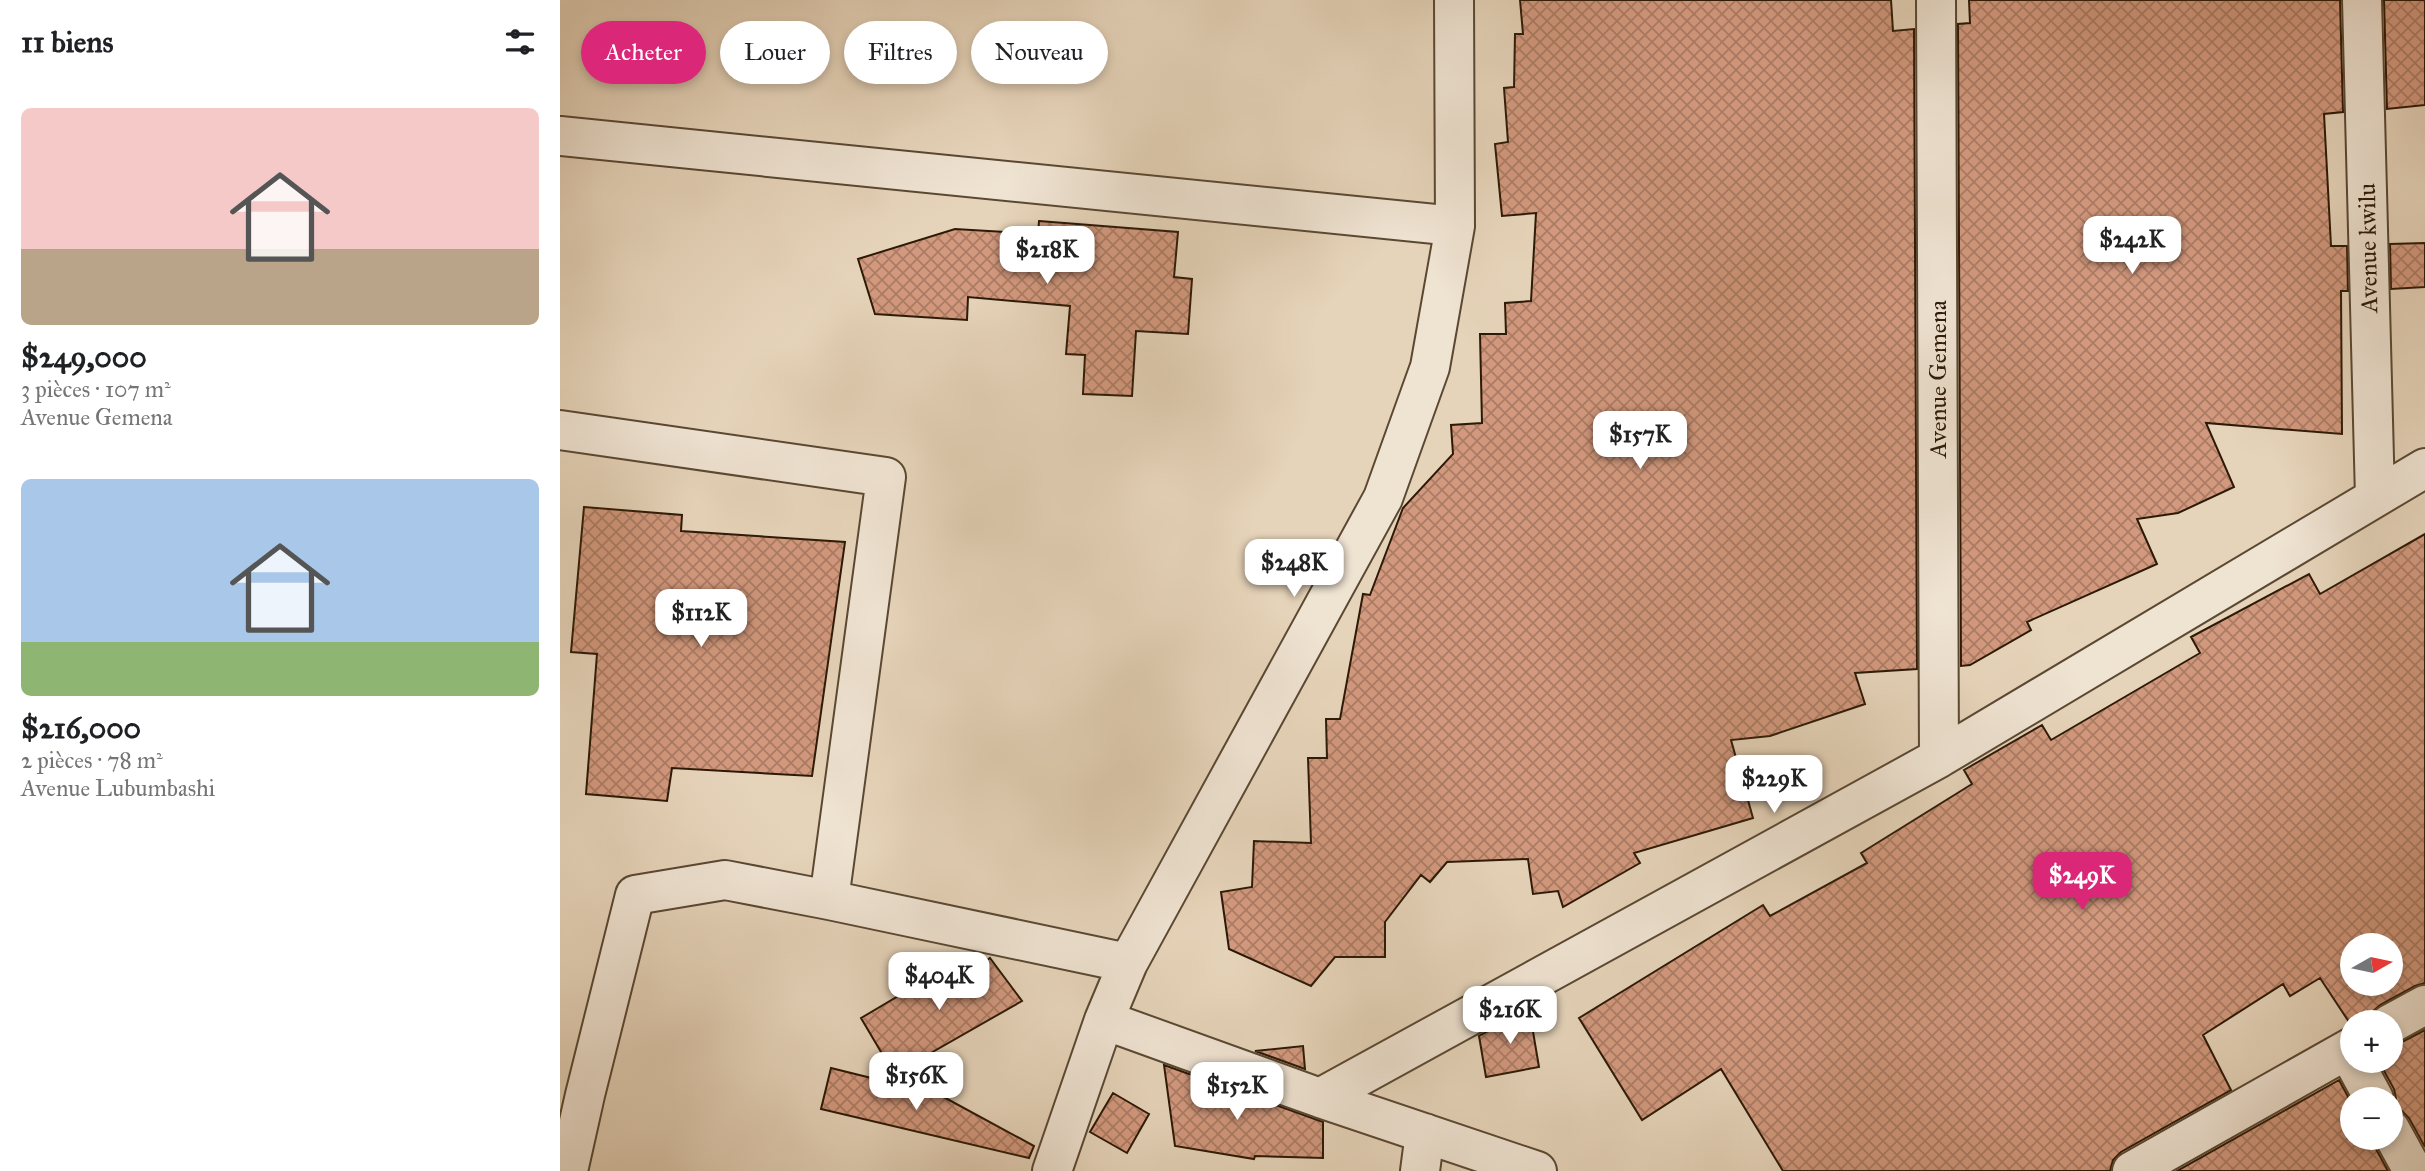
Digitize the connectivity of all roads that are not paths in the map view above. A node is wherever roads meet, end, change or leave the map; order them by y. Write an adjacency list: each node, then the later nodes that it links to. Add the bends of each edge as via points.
1 (1454, 0): 5 (street)
2 (1936, 0): 9 (street, Avenue Gemena)
3 (2362, 0): 8 (street, Avenue kwilu)
4 (560, 136): 5 (street)
5 (1455, 226): 11 (street, via 1430,367 1383,498)
6 (560, 430): 10 (street, via 886,477)
7 (2425, 468): 8 (street)
8 (2375, 497): 9 (street)
9 (1939, 758): 17 (street)
10 (829, 900): 11 (street); 16 (street, via 725,880 635,895)
11 (1128, 963): 14 (street)
12 (2425, 1004): 13 (street)
13 (2403, 1017)
14 (1104, 1020): 17 (street); 21 (street)
15 (2340, 1060): 24 (street)
16 (572, 1094): 20 (street)
17 (1320, 1098): 18 (street)
18 (1425, 1133): 22 (street); 23 (street)
19 (2402, 1150): 25 (street)
20 (568, 1171)
21 (1052, 1171)
22 (1420, 1171)
23 (1537, 1171)
24 (2132, 1171)
25 (2413, 1171)

